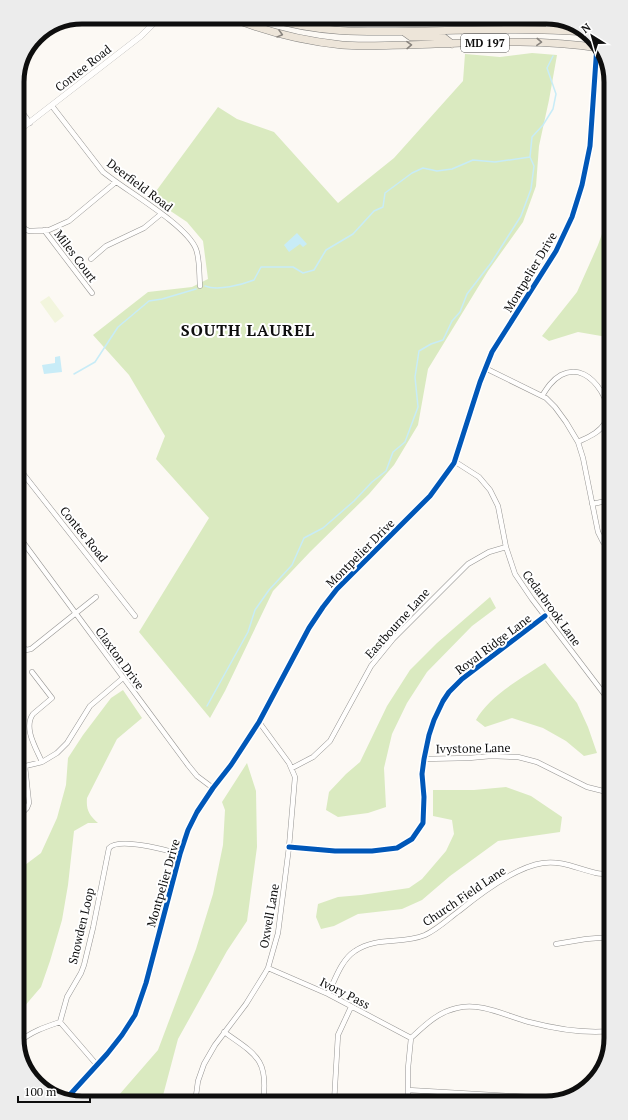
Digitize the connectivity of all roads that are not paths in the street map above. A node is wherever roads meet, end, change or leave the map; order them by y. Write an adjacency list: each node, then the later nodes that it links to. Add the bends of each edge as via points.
1 (153, 24): 13 (street, Contee Road)
2 (248, 24): 10 (main road, MD 197, one-way to 10, via 305,40 342,45)
3 (295, 24): 9 (main road, MD 197, via 327,30)
4 (505, 24): 6 (street)
5 (548, 24): 7 (street)
6 (505, 29): 7 (main road, MD 197); 9 (main road, MD 197)
7 (548, 29): 8 (main road, MD 197)
8 (572, 31)
9 (404, 32): 10 (main road, via 411,37 443,37)
10 (452, 44): 11 (main road, MD 197, one-way to 11, via 532,42)
11 (572, 45)
12 (597, 56): 24 (street, Montpelier Drive, via 590,146 572,217 556,251 500,339)
13 (52, 106): 15 (street, Contee Road); 17 (street, Deerfield Road, via 98,166)
14 (24, 115): 15 (street)
15 (30, 123): 16 (street, Contee Road)
16 (24, 127)
17 (116, 182): 18 (street, Deerfield Road); 20 (street, via 69,220)
18 (161, 214): 21 (street, via 144,228 106,246); 22 (street, Deerfield Road, via 182,229 194,244 198,257)
19 (24, 227): 20 (street, via 29,231)
20 (44, 230): 23 (street, Miles Court)
21 (91, 259)
22 (200, 286)
23 (92, 293)
24 (486, 368): 25 (street); 29 (street, Montpelier Drive)
25 (542, 396): 26 (street, via 559,376 583,373 595,382); 28 (street, via 560,414)
26 (604, 398)
27 (604, 424): 28 (street, via 597,432)
28 (578, 442): 32 (street)
29 (454, 462): 35 (street, Cedarbrook Lane, via 479,477 490,490 498,506); 44 (street, Montpelier Drive, via 430,496 326,603 309,628)
30 (24, 475): 38 (street, Contee Road)
31 (604, 501): 32 (street)
32 (592, 504): 34 (street, via 598,532)
33 (24, 543): 37 (street, Claxton Drive)
34 (604, 543)
35 (506, 548): 39 (street, Cedarbrook Lane, via 515,574); 48 (street, Eastbourne Lane, via 489,552 468,564 397,634 371,666 330,741 313,757)
36 (96, 598): 37 (street)
37 (76, 614): 40 (street, via 29,650); 42 (street, Claxton Drive)
38 (135, 616)
39 (545, 616): 43 (street, Cedarbrook Lane); 45 (street, Royal Ridge Lane, via 462,679 449,692 434,720)
40 (24, 648)
41 (32, 672): 46 (street, via 52,698 30,717 30,731)
42 (123, 678): 46 (street, via 90,706 62,748); 49 (street, Claxton Drive, via 197,776)
43 (604, 694)
44 (259, 722): 48 (street, Oxwell Lane); 49 (street, Montpelier Drive)
45 (424, 759): 50 (street, Ivystone Lane, via 518,757 537,762 587,787); 52 (street, Royal Ridge Lane, via 423,823 412,839 396,848 372,851)
46 (42, 762): 47 (street)
47 (25, 766): 51 (street, via 29,803)
48 (292, 768): 52 (street, Oxwell Lane, via 295,784)
49 (213, 788): 53 (street, Montpelier Drive, via 188,830)
50 (604, 791)
51 (24, 811)
52 (289, 847): 57 (street, Oxwell Lane, via 278,933)
53 (180, 854): 60 (street, Snowden Loop, via 138,845 115,844 109,848 84,965 66,996); 65 (street, Montpelier Drive, via 135,1015 117,1043)
54 (604, 874): 58 (street, Church Field Lane, via 560,863 543,863 524,869 488,889 424,935 402,941 376,942 354,952 345,960)
55 (604, 938): 56 (street)
56 (556, 944)
57 (268, 968): 58 (street, Ivory Pass); 62 (street, Oxwell Lane, via 246,1004)
58 (328, 994): 59 (street, Ivory Pass)
59 (351, 1008): 63 (street, Ivory Pass); 70 (street, via 338,1035)
60 (60, 1022): 64 (street); 65 (street)
61 (604, 1030): 63 (street, via 566,1030 528,1022 487,1009 458,1007 440,1014)
62 (224, 1032): 68 (street, Oxwell Lane, via 204,1064); 69 (street, via 252,1052 261,1063 265,1079)
63 (412, 1038): 66 (street)
64 (24, 1039)
65 (97, 1065): 67 (street, Montpelier Drive)
66 (408, 1090): 71 (street); 72 (street)
67 (70, 1095)
68 (196, 1096)
69 (264, 1096)
70 (334, 1096)
71 (408, 1096)
72 (512, 1096)

